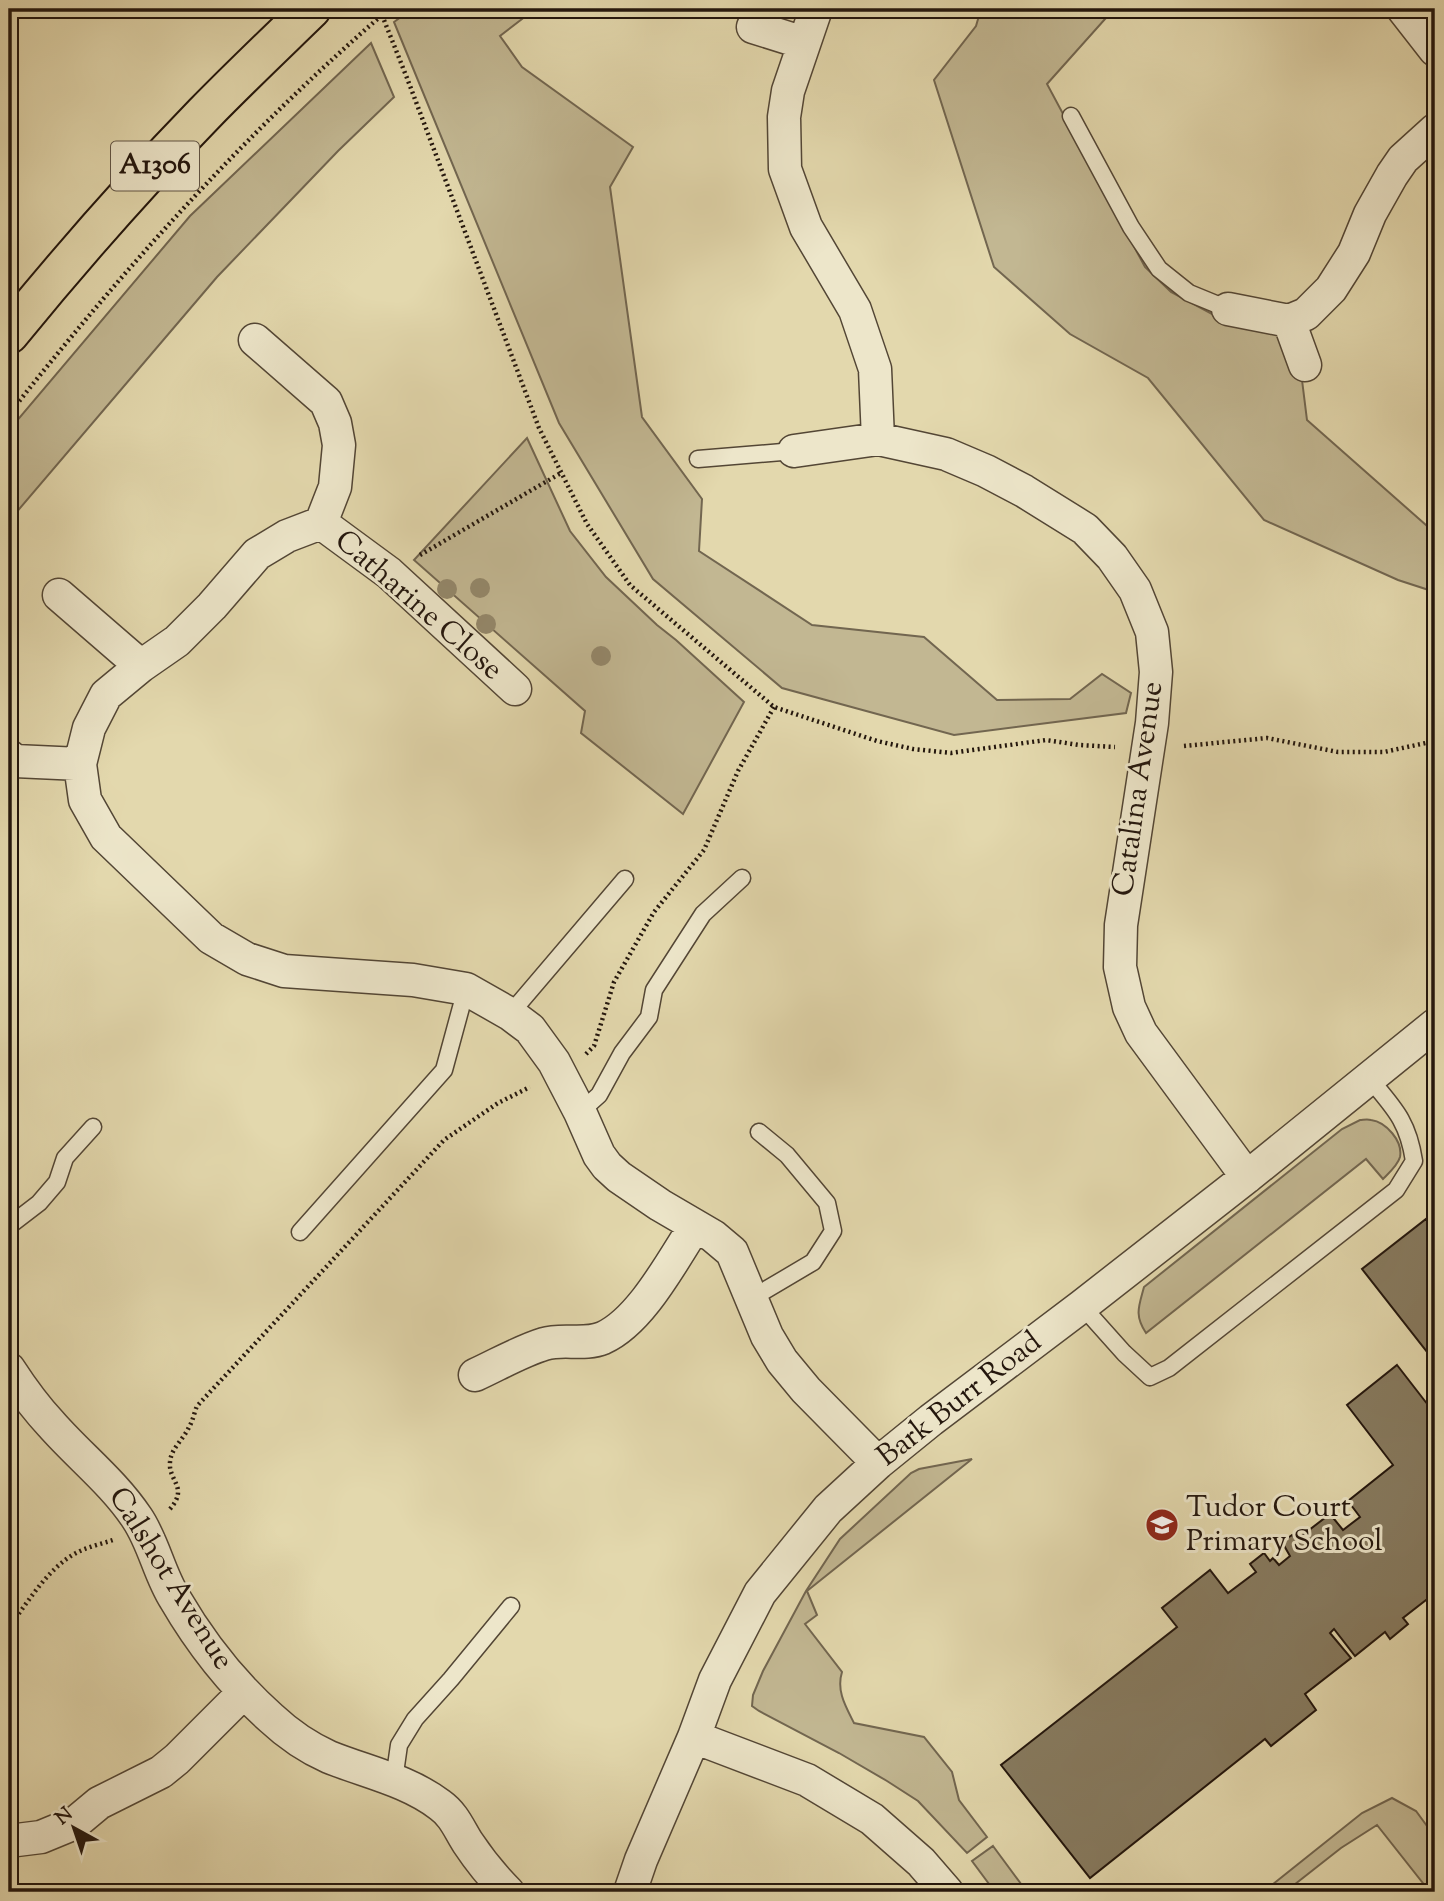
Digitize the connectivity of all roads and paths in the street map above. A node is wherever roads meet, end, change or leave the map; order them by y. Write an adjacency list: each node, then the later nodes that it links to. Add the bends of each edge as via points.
1 (311, 9): 13 (main road, A1306, via 156,164)
2 (389, 9): 5 (path)
3 (816, 9): 7 (street)
4 (1403, 9): 8 (street)
5 (382, 15): 16 (path, via 320,68 198,191); 20 (path, via 538,429)
6 (752, 27): 7 (street)
7 (804, 43): 17 (street, via 784,117 785,169 806,227 855,310 875,369)
8 (1435, 50)
9 (1071, 116): 11 (lane, via 1159,269 1189,293)
10 (1435, 130): 12 (street, via 1391,175 1354,253 1331,289 1306,314)
11 (1228, 309): 12 (street)
12 (1289, 321): 15 (street)
13 (9, 334)
14 (256, 340): 21 (street, Catharine Close, via 327,401 335,423 339,445 335,487)
15 (1305, 365)
16 (9, 414)
17 (878, 439): 18 (street, Catalina Avenue); 43 (street, Catalina Avenue, via 946,454 1024,491 1085,529 1135,590 1152,632 1156,673 1121,925 1120,967 1129,1007 1141,1033)
18 (793, 451): 19 (lane, Catalina Avenue)
19 (698, 458)
20 (561, 473): 22 (path); 26 (path, via 587,524 630,585)
21 (321, 523): 22 (street, Catharine Close); 24 (street, Catharine Close, via 257,554 177,641)
22 (389, 573): 25 (street, Catharine Close)
23 (59, 595): 24 (street)
24 (141, 666): 31 (street, Catharine Close, via 106,695 89,728)
25 (515, 690)
26 (774, 707): 29 (path, via 913,749 951,752 1046,740); 37 (path, via 738,771 704,850 654,912 614,982 594,1046)
27 (1435, 741): 28 (path, via 1384,752 1338,752 1267,738)
28 (1174, 746)
29 (1120, 747)
30 (9, 756): 31 (street, via 15,761)
31 (80, 764): 34 (street, Catharine Close, via 85,800 106,837 211,938 284,971 413,980)
32 (742, 878): 40 (lane, via 703,914 654,990 649,1017 599,1095)
33 (625, 879): 35 (lane)
34 (466, 989): 35 (street, Catharine Close); 46 (lane, via 444,1070)
35 (510, 1014): 40 (street, Catharine Close, via 543,1045)
36 (1435, 1024): 38 (street, Bark Burr Road)
37 (584, 1056)
38 (1369, 1078): 43 (street, Bark Burr Road); 48 (lane, via 1402,1119 1411,1142 1414,1161 1396,1190 1170,1368 1150,1377)
39 (539, 1082): 52 (path, via 444,1140 197,1406 170,1461 178,1492)
40 (580, 1112): 45 (street, Catharine Close, via 599,1155 613,1172)
41 (93, 1127): 44 (lane, via 65,1158 57,1182)
42 (759, 1132): 47 (lane, via 787,1155 827,1203 833,1231 813,1262)
43 (1247, 1177): 48 (street, Bark Burr Road)
44 (9, 1226)
45 (695, 1226): 47 (street, Catharine Close, via 732,1252); 50 (street, via 638,1311 622,1326 582,1343 545,1343)
46 (300, 1232)
47 (752, 1298): 51 (street, Catharine Close, via 782,1361)
48 (1082, 1306): 51 (street, Bark Burr Road)
49 (9, 1370): 56 (street, Calshot Avenue, via 30,1400 132,1512 148,1536 174,1598)
50 (475, 1375)
51 (878, 1463): 57 (street, Bark Burr Road, via 828,1509 760,1593 715,1680)
52 (169, 1510)
53 (123, 1537): 55 (path, via 63,1562)
54 (511, 1606): 58 (lane, via 415,1719 399,1745)
55 (9, 1627)
56 (244, 1692): 58 (street, Calshot Avenue, via 274,1721 326,1756); 59 (street, via 161,1772 99,1803 75,1823 41,1837)
57 (694, 1737): 61 (street, Bark Burr Road); 62 (street, via 807,1780 872,1819)
58 (394, 1780): 60 (street, Calshot Avenue, via 443,1806)
59 (9, 1841)
60 (508, 1892)
61 (630, 1892)
62 (947, 1892)

